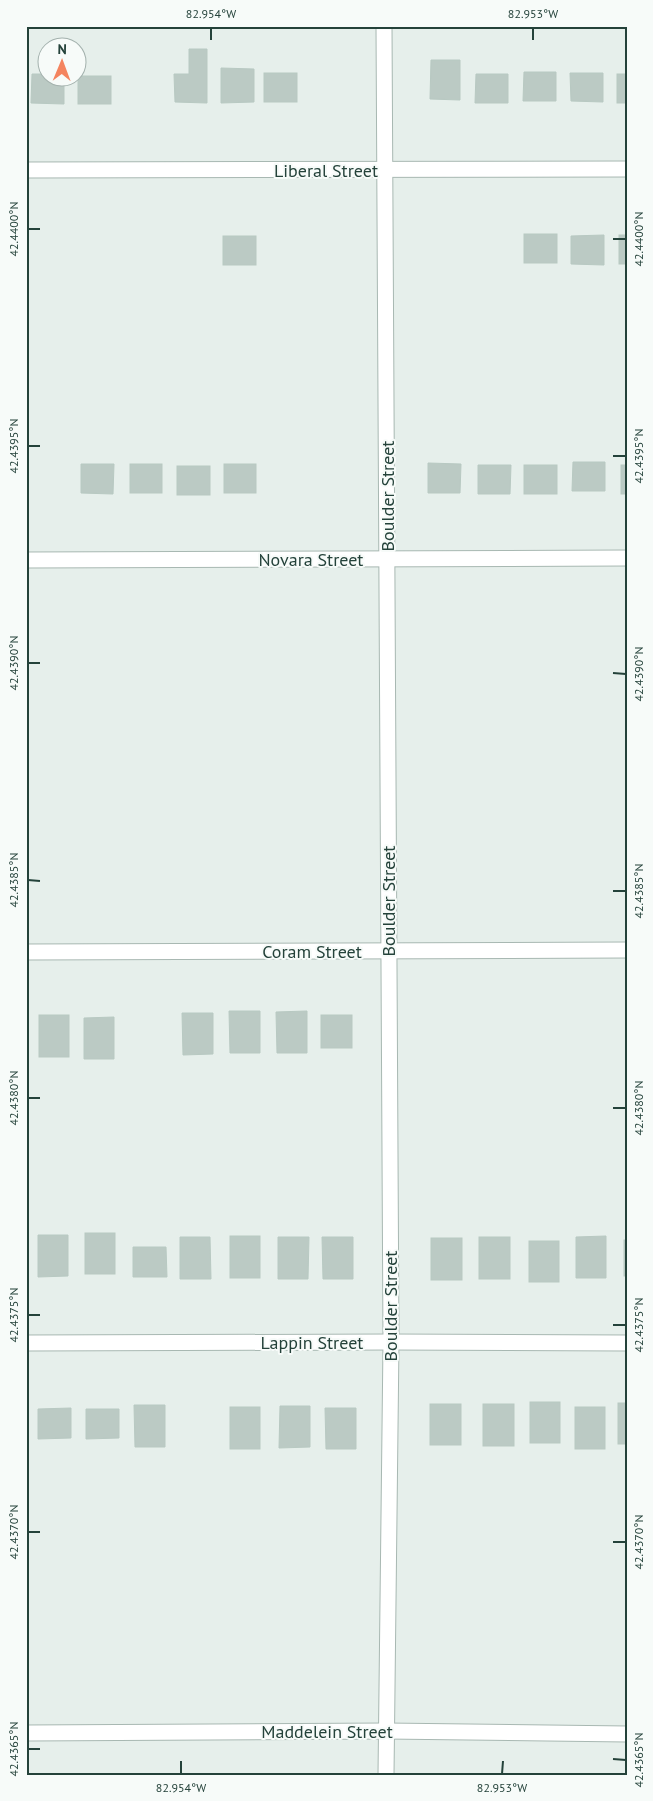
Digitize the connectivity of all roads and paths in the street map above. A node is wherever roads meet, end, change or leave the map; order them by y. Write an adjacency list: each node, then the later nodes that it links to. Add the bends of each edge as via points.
1 (384, 26): 4 (street, Boulder Street)
2 (627, 169): 4 (street, Liberal Street)
3 (26, 170): 4 (street, Liberal Street)
4 (385, 170): 5 (street, Boulder Street)
5 (388, 558): 6 (street, Novara Street); 7 (street, Novara Street); 9 (street, Boulder Street)
6 (627, 558)
7 (26, 560)
8 (627, 950): 9 (street, Coram Street)
9 (388, 951): 10 (street, Coram Street); 11 (street, Boulder Street)
10 (26, 952)
11 (391, 1342): 12 (street, Lappin Street); 13 (street, Lappin Street); 14 (street, Boulder Street)
12 (26, 1343)
13 (627, 1343)
14 (386, 1731): 15 (street, Maddelein Street); 16 (street, Maddelein Street); 17 (street, Boulder Street)
15 (26, 1733)
16 (627, 1734)
17 (386, 1775)

